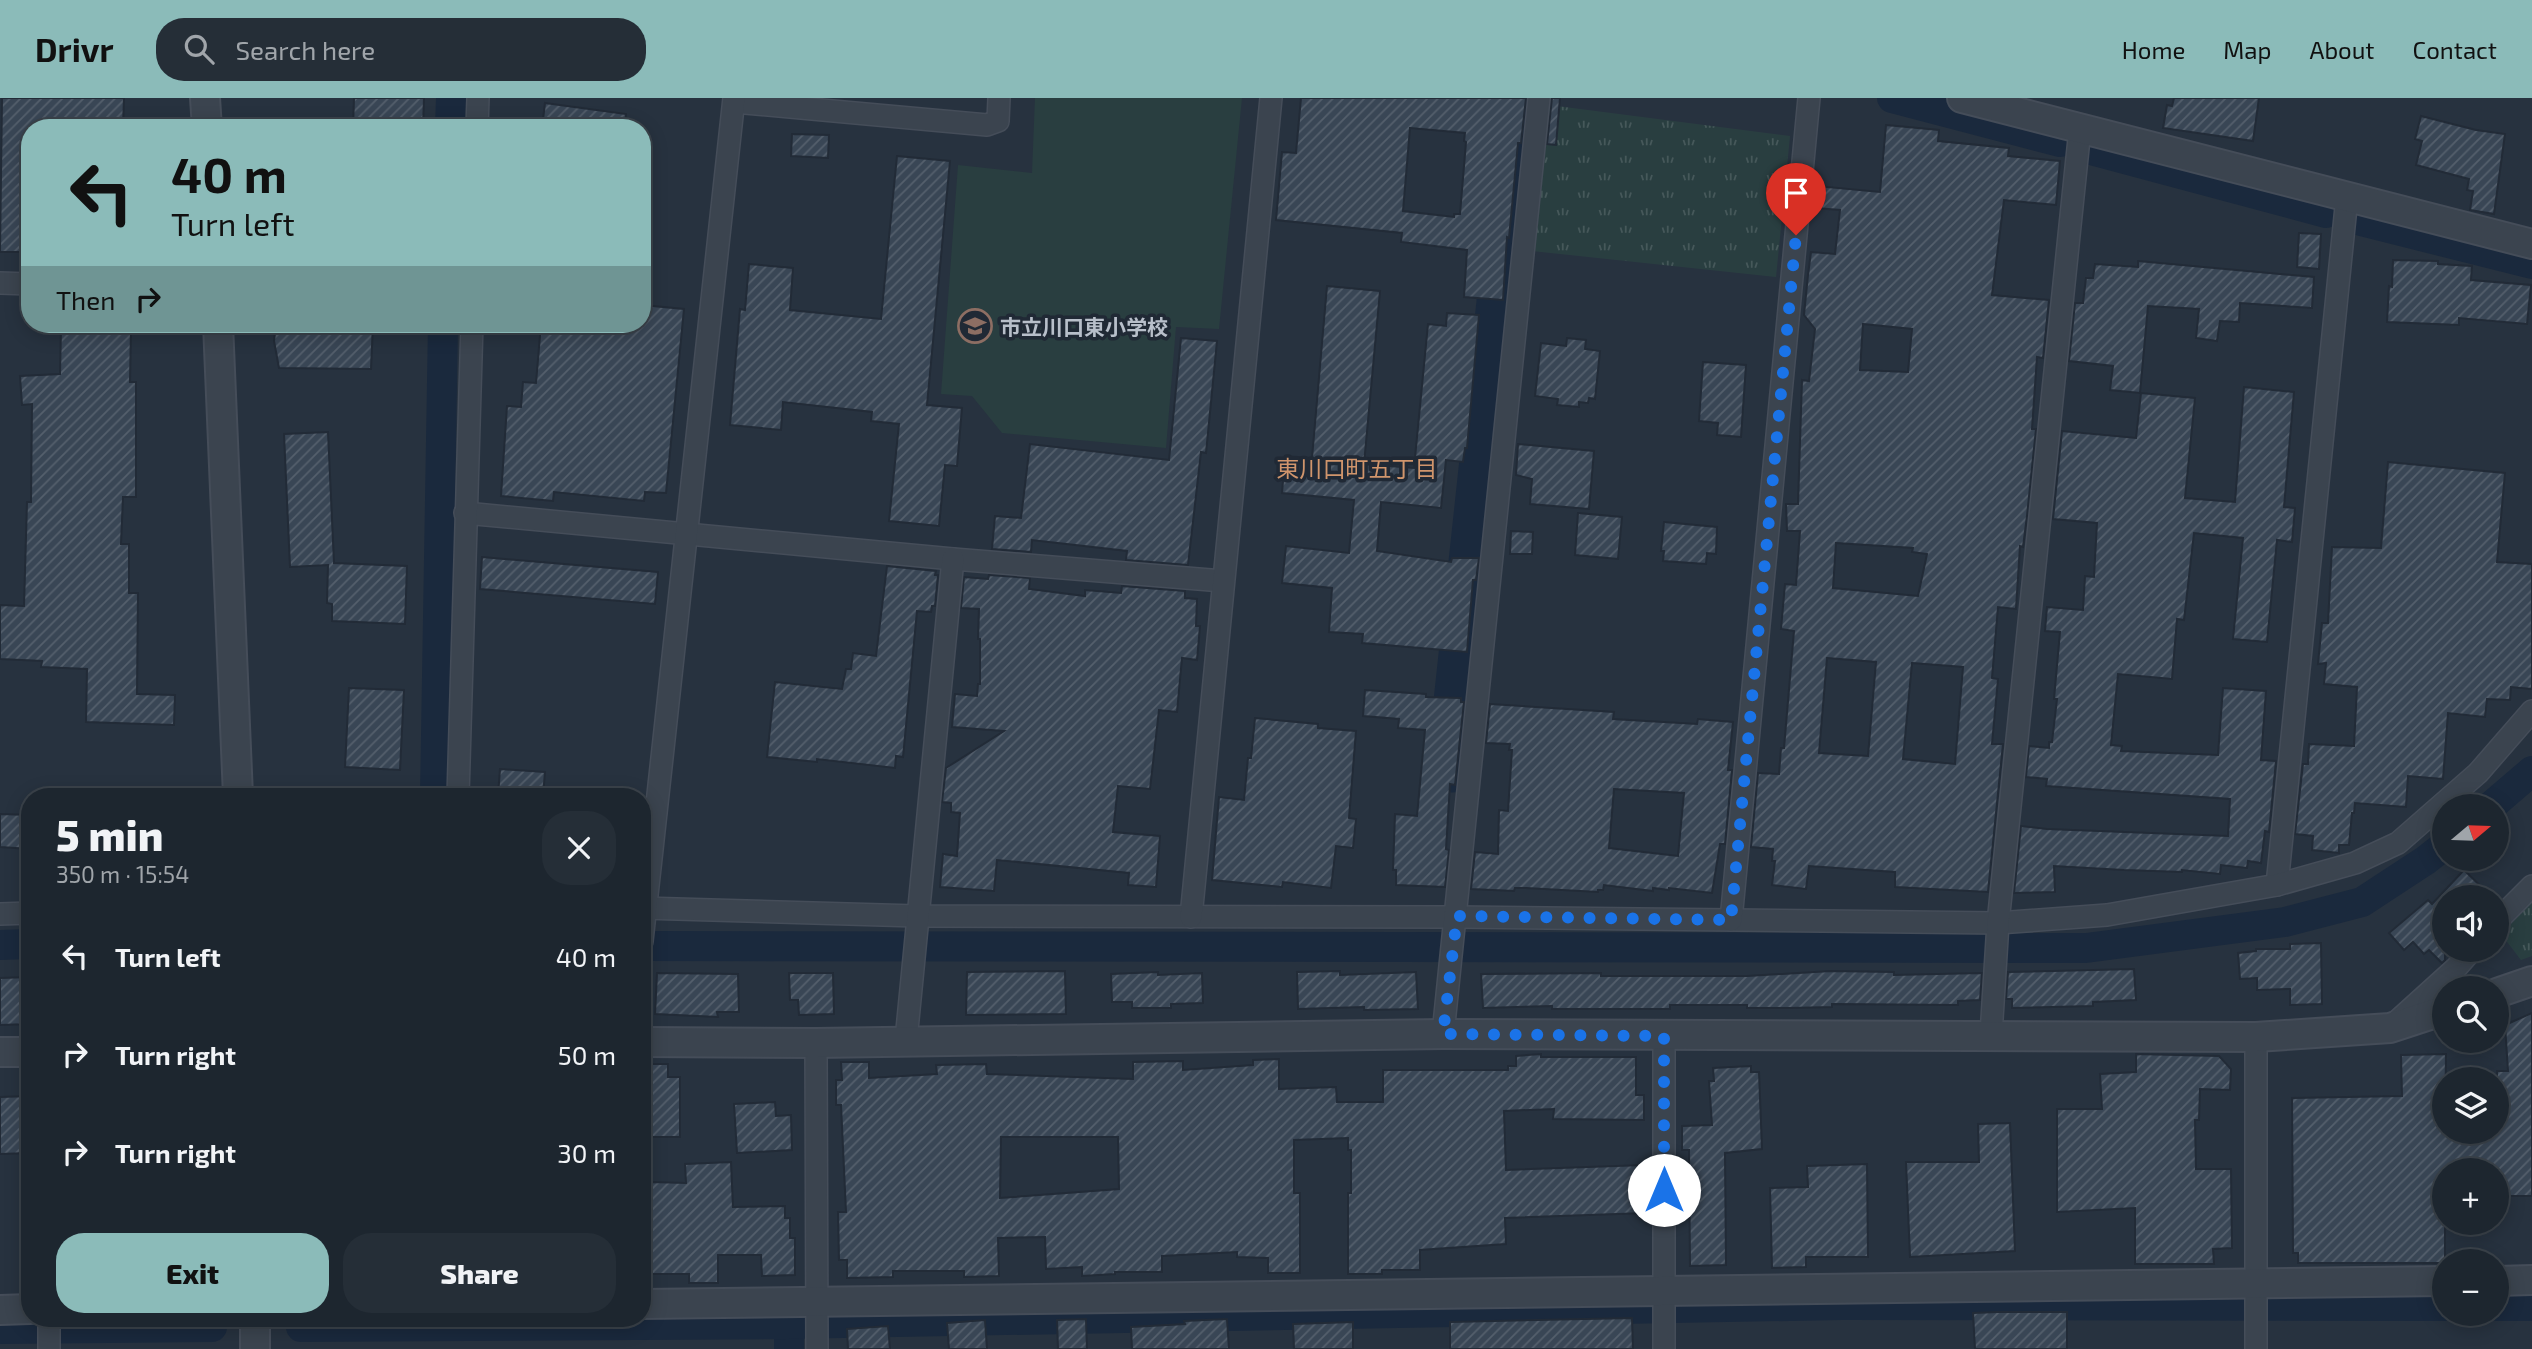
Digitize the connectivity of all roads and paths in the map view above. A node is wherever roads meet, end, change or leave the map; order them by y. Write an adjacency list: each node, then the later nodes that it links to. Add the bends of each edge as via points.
1 (205, 98): 9 (street)
2 (478, 98): 10 (street)
3 (999, 98): 8 (street, via 998,121 987,125)
4 (1271, 98): 21 (street)
5 (1539, 98): 33 (street)
6 (1809, 98): 35 (street)
7 (1962, 98): 11 (street)
8 (734, 100): 19 (street)
9 (206, 119)
10 (477, 119)
11 (2080, 129): 12 (street); 36 (street)
12 (2347, 197): 13 (street); 26 (street)
13 (2532, 244)
14 (0, 283): 15 (street)
15 (21, 284)
16 (218, 333): 23 (street)
17 (472, 333): 18 (street)
18 (465, 513): 19 (street); 24 (street)
19 (686, 534): 20 (street); 25 (street)
20 (953, 559): 21 (street); 32 (street)
21 (1223, 581): 34 (street)
22 (2532, 711): 26 (street, via 2478,773 2398,843 2355,863)
23 (238, 788)
24 (458, 788)
25 (651, 853)
26 (2277, 885): 36 (street, via 2107,915)
27 (2532, 886): 29 (street)
28 (651, 908): 32 (street)
29 (2509, 909)
30 (21, 913): 31 (street)
31 (0, 914)
32 (917, 916): 34 (street); 46 (street)
33 (1457, 916): 34 (street); 35 (street); 42 (street)
34 (1191, 917)
35 (1731, 920): 36 (street)
36 (1998, 923): 43 (street)
37 (2461, 962): 41 (street)
38 (2532, 981): 39 (street)
39 (2509, 989)
40 (2432, 1014): 41 (street)
41 (2389, 1028): 45 (street)
42 (1443, 1034): 44 (street); 46 (street)
43 (1991, 1035): 44 (street); 45 (street)
44 (1664, 1036): 55 (street)
45 (2256, 1037): 54 (street)
46 (906, 1040): 48 (street)
47 (651, 1042): 48 (street)
48 (816, 1043): 56 (street)
49 (0, 1052): 50 (street)
50 (21, 1052)
51 (2509, 1280): 52 (street)
52 (2532, 1280)
53 (2432, 1281): 54 (street)
54 (2256, 1283): 55 (street); 66 (street)
55 (1663, 1293): 56 (street); 65 (street)
56 (816, 1303): 57 (street); 64 (street)
57 (651, 1304)
58 (21, 1309): 59 (street)
59 (0, 1310)
60 (49, 1327): 62 (street)
61 (255, 1327): 63 (street)
62 (49, 1349)
63 (255, 1349)
64 (817, 1349)
65 (1664, 1349)
66 (2256, 1349)

